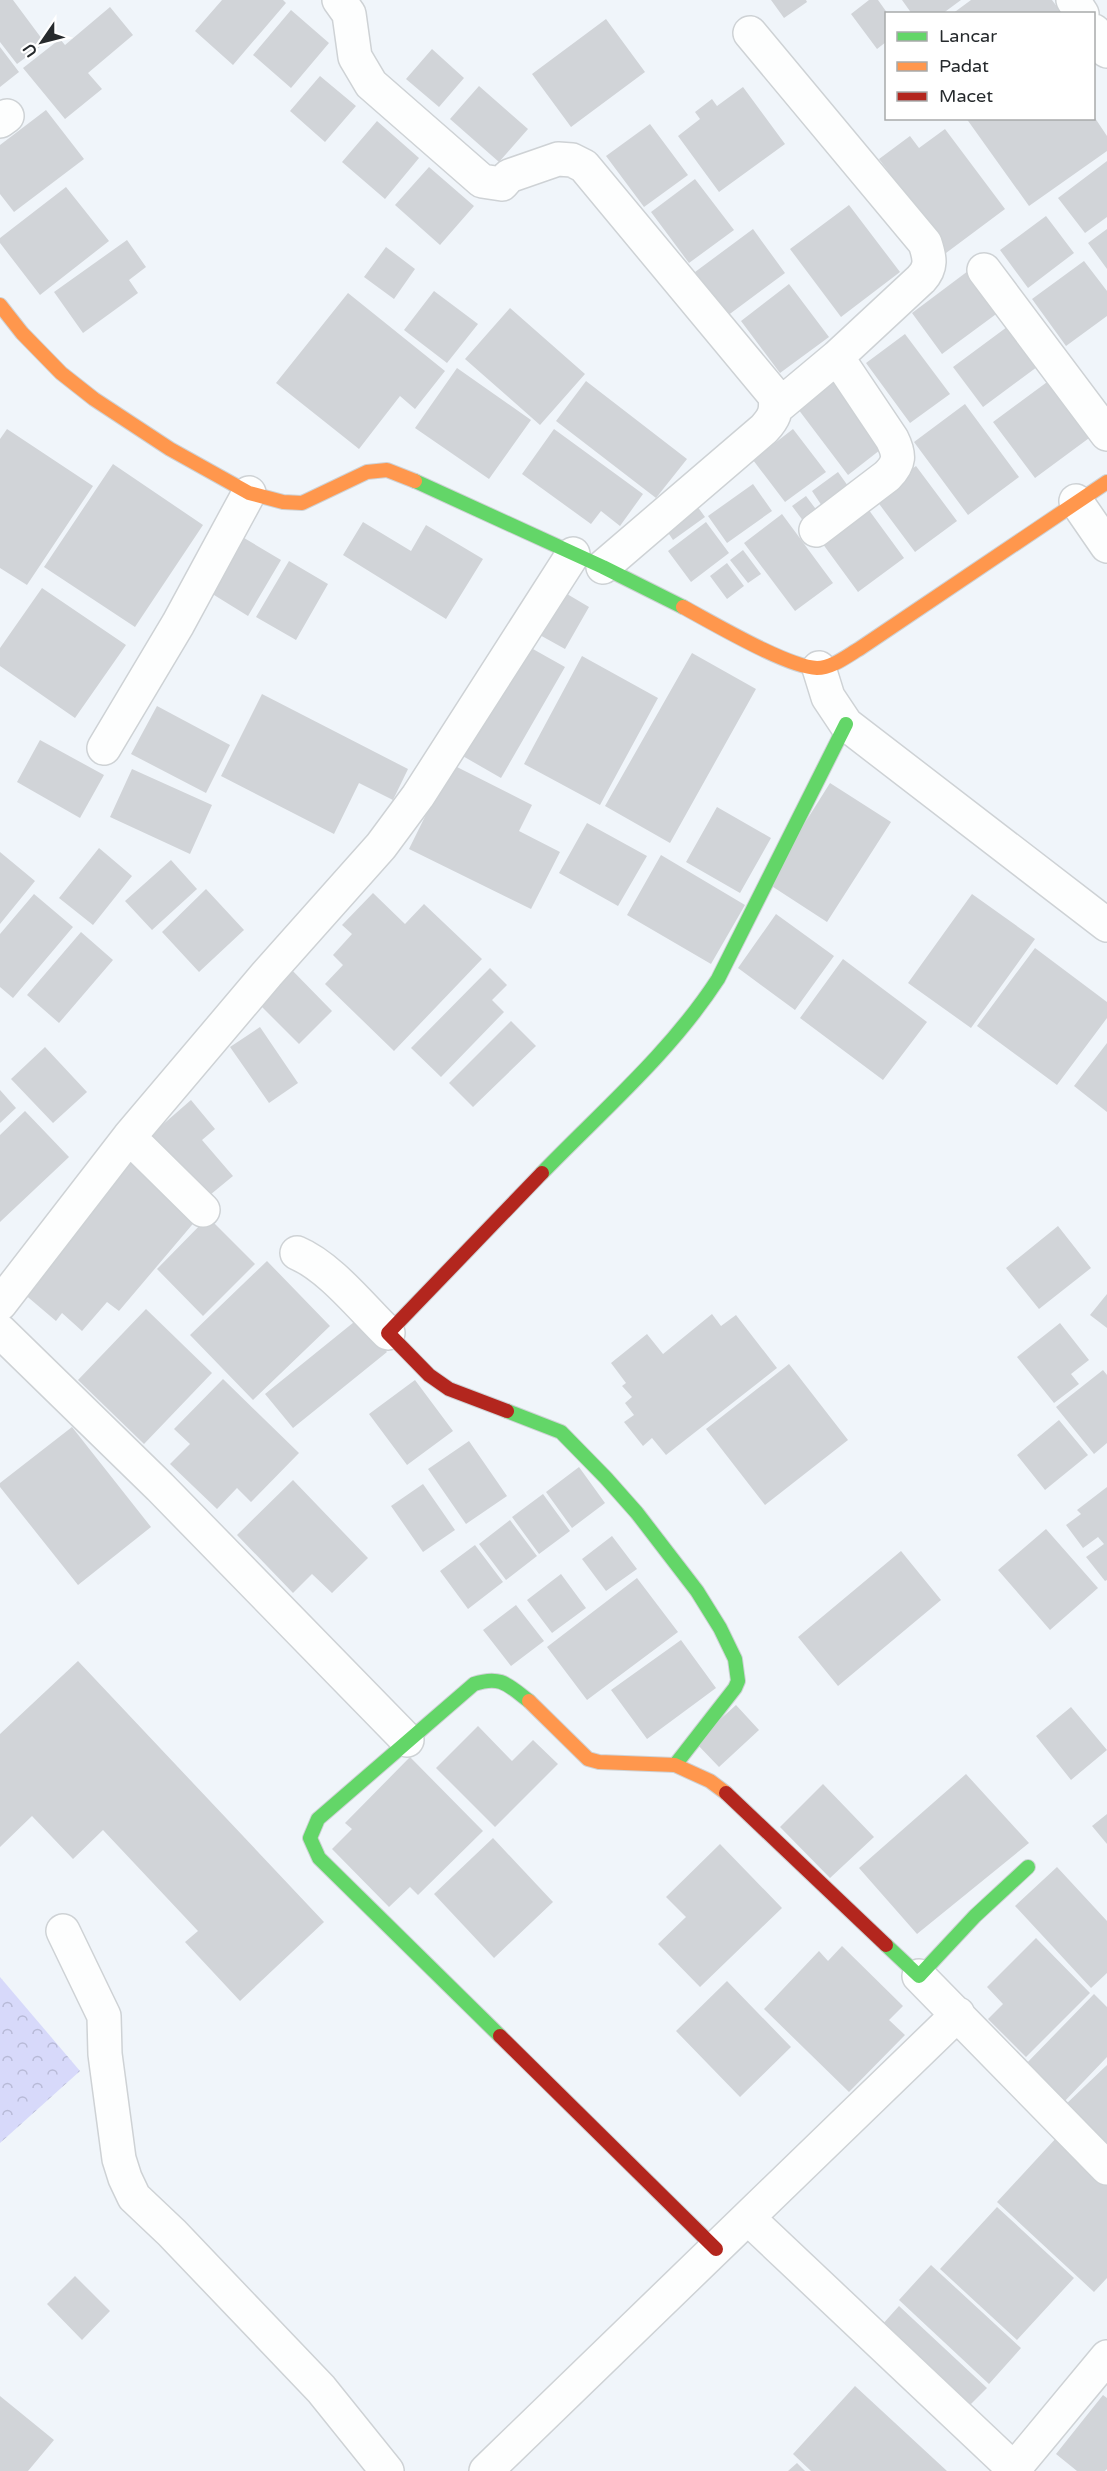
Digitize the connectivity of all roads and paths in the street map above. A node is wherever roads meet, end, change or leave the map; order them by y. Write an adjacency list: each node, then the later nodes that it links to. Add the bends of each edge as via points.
1 (339, 0): 8 (street, via 349,14 355,57 371,84 482,181 502,184 509,176 558,159 584,166 766,385)
2 (750, 33): 7 (street, via 925,243 929,255 928,272)
3 (1095, 33): 4 (street)
4 (1107, 51)
5 (984, 270): 9 (street)
6 (0, 305): 11 (street, via 54,365 94,399 170,449)
7 (837, 357): 8 (street); 13 (street, via 892,439 899,459 886,476)
8 (776, 408): 16 (street, via 774,418 764,429)
9 (1107, 434)
10 (1107, 482): 12 (street)
11 (249, 493): 15 (street, via 302,503 367,472 387,470); 19 (street, via 178,624)
12 (1076, 501): 14 (street); 17 (street, via 859,649)
13 (816, 530)
14 (1107, 546)
15 (573, 554): 16 (street); 21 (street, via 418,796 381,846)
16 (603, 567): 17 (street, via 795,664)
17 (819, 668): 18 (street, via 828,697)
18 (846, 724): 20 (street); 26 (street, via 701,1008)
19 (104, 748)
20 (1107, 925)
21 (129, 1137): 22 (street); 24 (street)
22 (203, 1210)
23 (297, 1253): 26 (street, via 323,1270)
24 (0, 1305)
25 (0, 1330): 27 (street, via 160,1486)
26 (388, 1333): 28 (street, via 429,1375 449,1389 561,1432 573,1441 665,1547 709,1609 739,1665 738,1683)
27 (407, 1740): 28 (street, via 474,1684 489,1679 505,1683 529,1701 588,1759); 35 (street, via 318,1819 309,1832 310,1844 319,1858)
28 (675, 1765): 31 (street, via 710,1781 734,1799)
29 (1028, 1867): 31 (street)
30 (63, 1931): 38 (street, via 104,2016 119,2159 134,2197 321,2389)
31 (919, 1976): 32 (street)
32 (958, 2014): 33 (street); 34 (street)
33 (1107, 2168)
34 (748, 2218): 35 (street); 37 (street)
35 (716, 2249): 39 (street)
36 (1107, 2356): 37 (street)
37 (1015, 2470)
38 (387, 2471)
39 (486, 2471)

